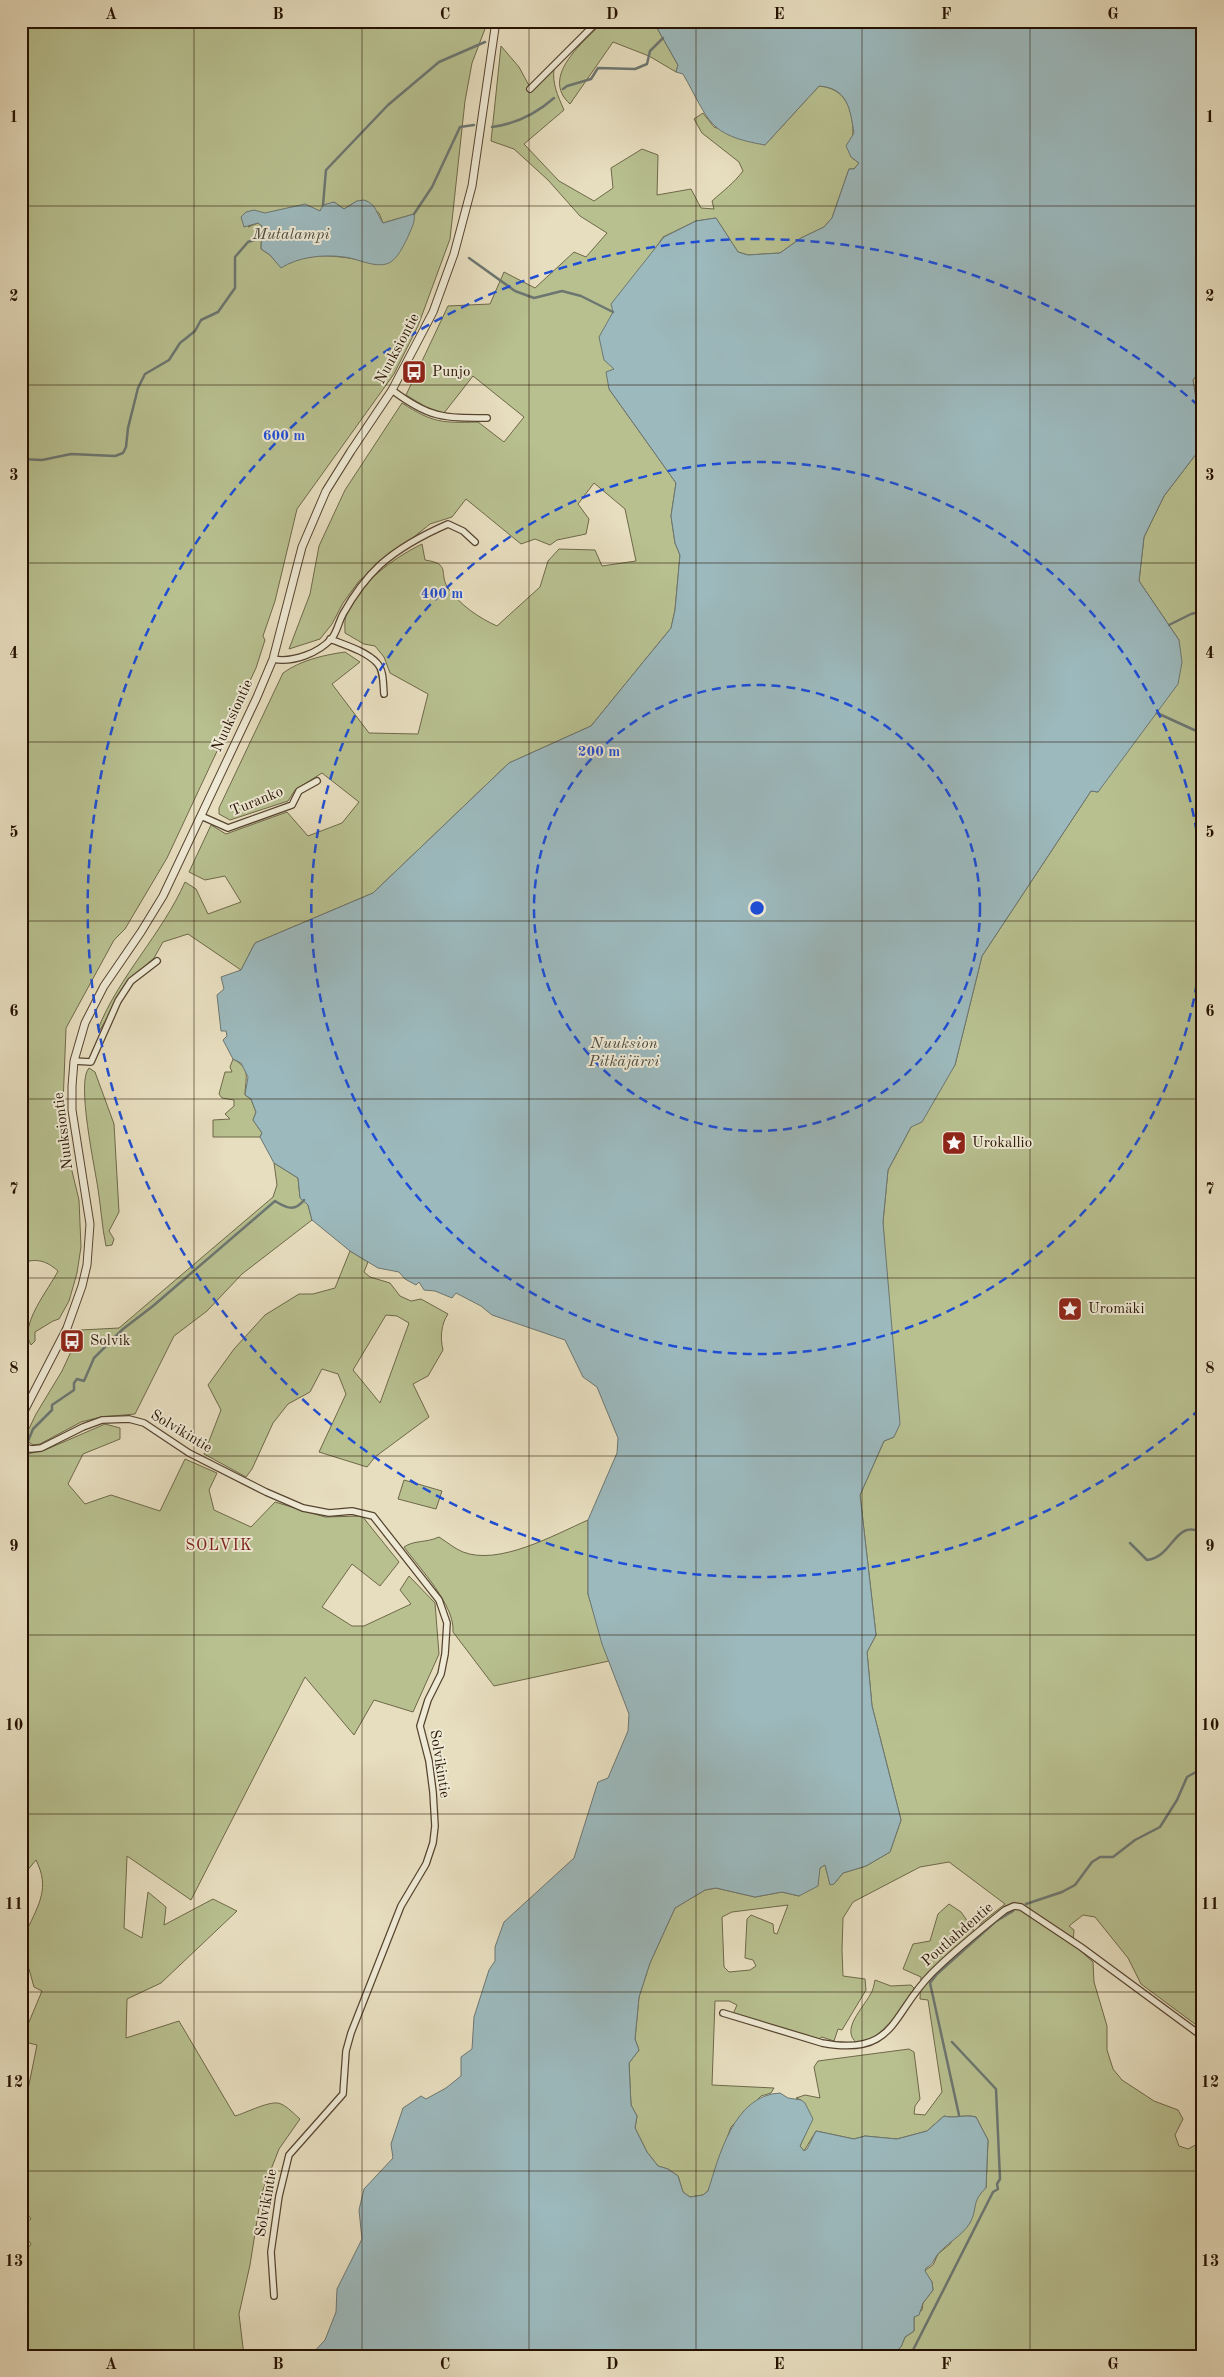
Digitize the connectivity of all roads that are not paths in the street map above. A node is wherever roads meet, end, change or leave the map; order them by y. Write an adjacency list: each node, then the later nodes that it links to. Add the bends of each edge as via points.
1 (496, 21): 4 (street, Nuuksiontie, via 472,186 463,225 433,312)
2 (598, 21): 3 (street)
3 (530, 89)
4 (392, 390): 5 (street, via 426,412 446,418); 8 (street, Nuuksiontie, via 342,464 315,513 302,547)
5 (487, 418)
6 (475, 542): 7 (street, via 448,524 427,533 381,565 361,586)
7 (330, 640): 8 (street, via 313,653); 9 (street, via 355,649 378,663 383,675)
8 (273, 659): 11 (street, Nuuksiontie)
9 (384, 694)
10 (317, 781): 11 (street, Turanko, via 300,791 292,805 228,828)
11 (201, 816): 13 (street, Nuuksiontie, via 158,904 93,1005)
12 (157, 961): 13 (street, via 123,994 91,1062)
13 (74, 1061): 14 (street, Nuuksiontie, via 72,1110 90,1224 87,1265 67,1328)
14 (21, 1417)
15 (21, 1446): 18 (street, Solvikintie, via 41,1448 102,1420 129,1419 144,1423 189,1453 303,1508 329,1513 352,1511 373,1516 439,1600 446,1617 445,1654 420,1726 433,1792 433,1843 426,1864 401,1906 351,2033 346,2051 343,2094 289,2155 271,2252)
16 (723, 2012): 17 (street, Poutlahdentie, via 822,2043 844,2046 869,2044 893,2025 932,1973 1005,1910 1021,1906)
17 (1203, 2036)
18 (274, 2296)

